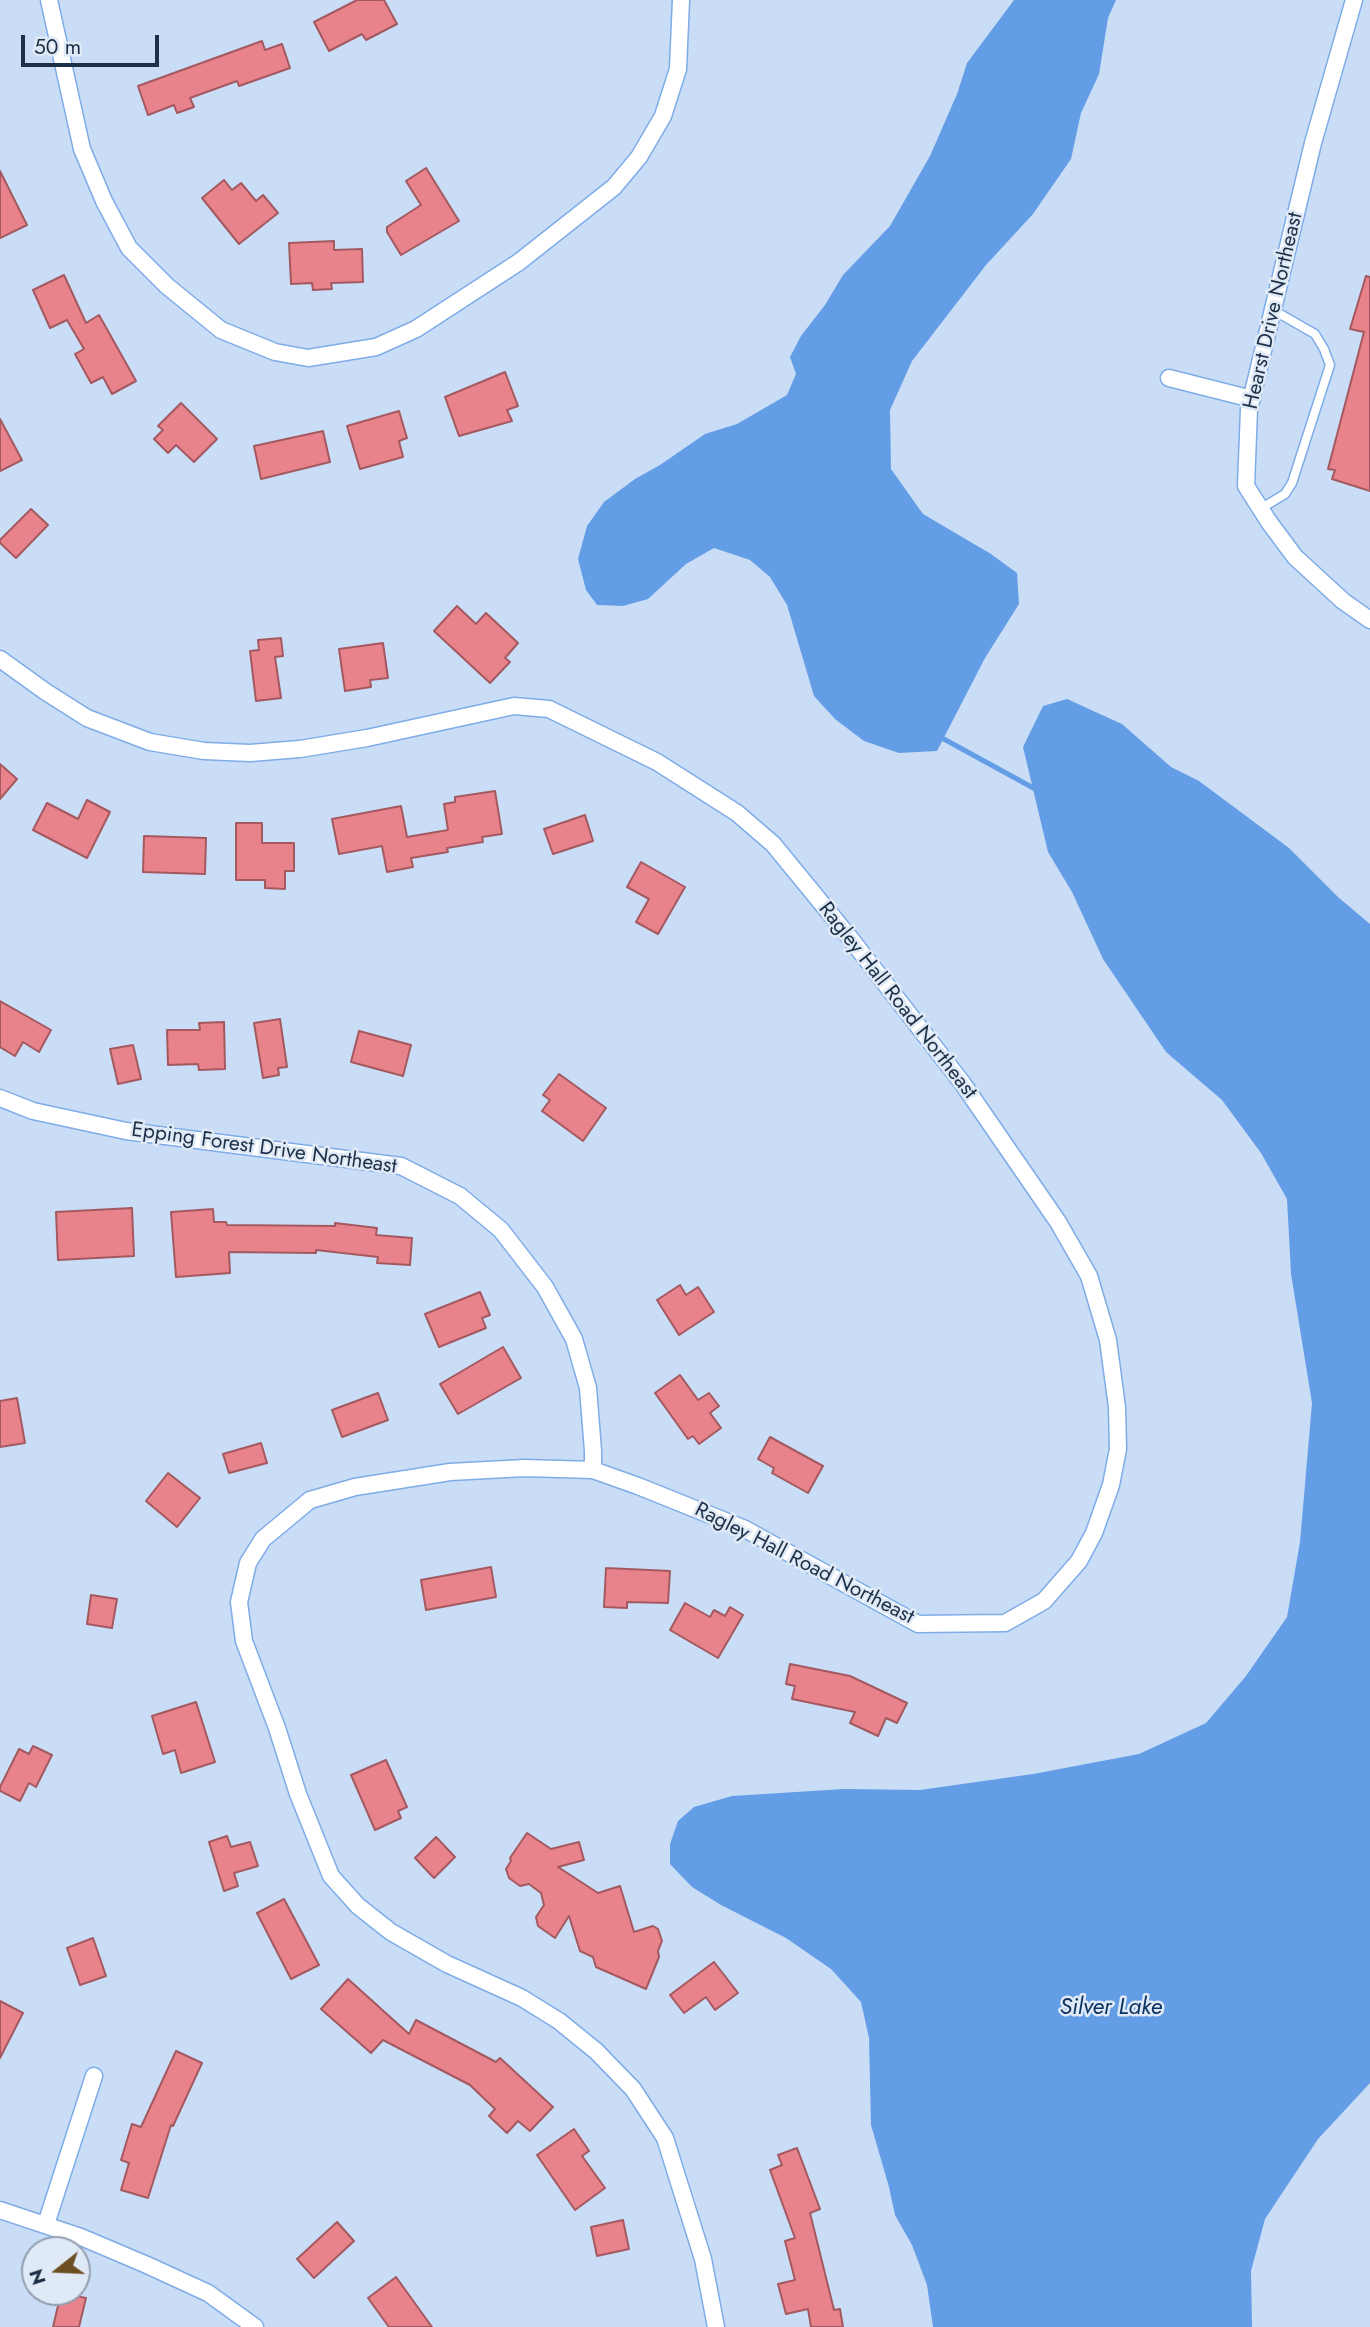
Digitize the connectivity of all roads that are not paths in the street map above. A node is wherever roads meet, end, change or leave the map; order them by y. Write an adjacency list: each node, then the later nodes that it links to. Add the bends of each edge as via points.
1 (49, 0): 2 (street, via 82,149 129,247 167,286 221,330 275,352 308,358 376,347 416,329 519,262 614,187 639,157 663,116 678,69)
2 (681, 0)
3 (1354, 0): 4 (street, Hearst Drive Northeast, via 1313,143)
4 (1273, 310): 6 (street, Hearst Drive Northeast); 7 (lane, via 1315,334 1330,365 1292,483 1285,494)
5 (1169, 378): 6 (street)
6 (1252, 399): 7 (street, Hearst Drive Northeast, via 1247,486)
7 (1260, 509): 8 (street, Hearst Drive Northeast, via 1294,557)
8 (1370, 620)
9 (0, 659): 11 (street, Ragley Hall Road Northeast, via 87,718 150,742 250,753 300,749 514,706 549,709 657,762 737,813 773,845 963,1084 1090,1276 1108,1340 1117,1407 1118,1449 1111,1485 1079,1561 1044,1601 1006,1623 918,1624 745,1530)
10 (0, 1098): 11 (street, Epping Forest Drive Northeast, via 33,1111 126,1130 401,1166 460,1196 501,1230 545,1287 574,1339 588,1388)
11 (593, 1471): 16 (street, Ragley Hall Road Northeast, via 450,1472 355,1487 310,1500 263,1539 248,1563 239,1602 244,1641 331,1876 358,1906 391,1932 447,1964 523,1998 558,2021 633,2089 665,2138 703,2259)
12 (94, 2076): 14 (street)
13 (0, 2210): 14 (street)
14 (46, 2224): 15 (street, via 208,2294)
15 (255, 2327)
16 (716, 2327)

